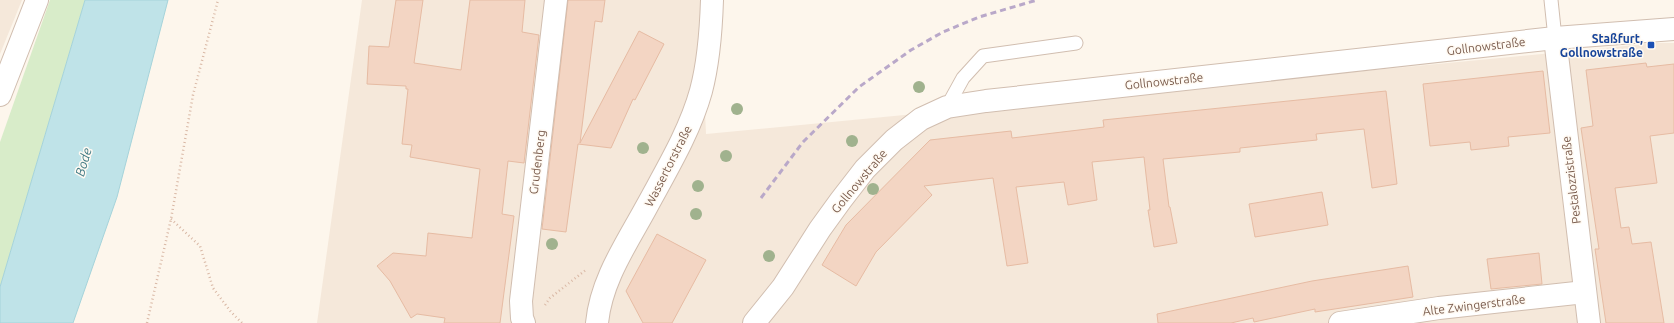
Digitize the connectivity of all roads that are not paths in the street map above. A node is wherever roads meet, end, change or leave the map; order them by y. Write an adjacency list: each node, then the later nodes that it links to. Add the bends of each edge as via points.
1 (37, 0): 8 (street)
2 (556, 0): 12 (street, Grudenberg, via 521,301)
3 (712, 0): 13 (street, Wassertorstraße, via 710,48 696,107 674,156 610,275 598,311)
4 (1551, 0): 6 (lane)
5 (1674, 29): 6 (street, Gollnowstraße)
6 (1555, 38): 9 (street, Gollnowstraße); 10 (street, Pestalozzistraße)
7 (1076, 43): 9 (lane, via 983,56 963,78)
8 (0, 95)
9 (947, 107): 14 (street, Gollnowstraße, via 921,119 894,140 865,169)
10 (1585, 292): 11 (street, Alte Zwingerstraße); 16 (street, Pestalozzistraße)
11 (1439, 316): 15 (street, Alte Zwingerstraße)
12 (524, 323)
13 (597, 323)
14 (754, 323)
15 (1340, 323)
16 (1589, 323)

